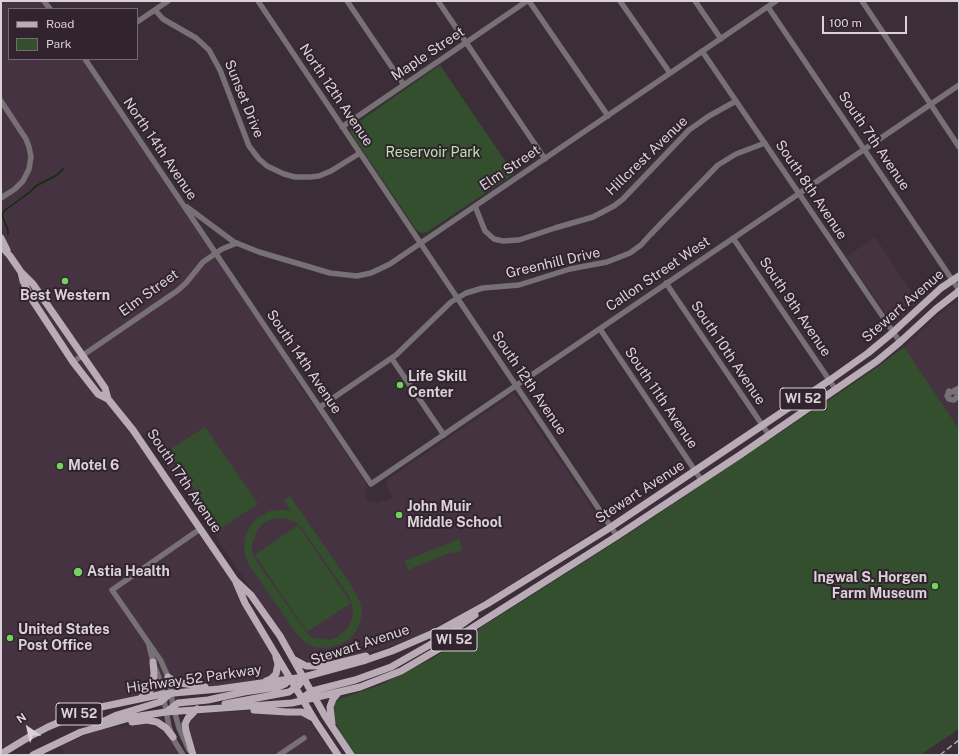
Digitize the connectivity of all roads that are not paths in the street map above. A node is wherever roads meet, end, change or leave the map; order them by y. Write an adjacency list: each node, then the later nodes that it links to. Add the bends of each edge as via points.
1 (168, 1): 11 (street)
2 (258, 1): 24 (street, North 12th Avenue)
3 (348, 1): 18 (street)
4 (438, 1): 14 (street)
5 (528, 1): 14 (street, Maple Street); 23 (street)
6 (620, 1): 17 (street)
7 (694, 1): 13 (street)
8 (776, 1): 10 (street, Elm Street)
9 (862, 1): 22 (street)
10 (768, 6): 13 (street, Elm Street); 27 (street, South 7th Avenue)
11 (155, 10): 12 (street); 28 (street, Sunset Drive, via 162,19 196,38 209,50 220,70 249,146 267,166 295,177 319,176)
12 (138, 21)
13 (720, 39): 15 (street, Elm Street)
14 (466, 42): 18 (street, Maple Street); 29 (street)
15 (702, 52): 17 (street, Elm Street); 21 (street, South 8th Avenue)
16 (86, 60): 32 (street, North 14th Avenue)
17 (670, 73): 23 (street, Elm Street)
18 (404, 85): 24 (street, Maple Street)
19 (959, 85): 22 (street, Callon Street West)
20 (1, 101): 31 (street, via 26,139 31,157 23,181)
21 (736, 102): 25 (street, South 8th Avenue); 33 (street, Hillcrest Avenue, via 689,130 623,199 593,217 519,240 503,242 485,231)
22 (931, 105): 26 (street); 27 (street, Callon Street West)
23 (608, 116): 29 (street, Elm Street)
24 (342, 127): 28 (street, North 12th Avenue)
25 (765, 143): 30 (street, South 8th Avenue); 45 (street, Greenhill Drive, via 736,154 718,165 641,245 624,256 519,285 475,289)
26 (959, 146)
27 (865, 149): 30 (street, Callon Street West); 42 (street, South 7th Avenue)
28 (360, 153): 37 (street, North 12th Avenue)
29 (545, 159): 33 (street, Elm Street)
30 (799, 193): 35 (street, Callon Street West); 47 (street, South 8th Avenue)
31 (1, 198)
32 (183, 204): 36 (street, Elm Street); 39 (street, North 14th Avenue)
33 (475, 206): 37 (street, Elm Street)
34 (1, 238): 40 (main road)
35 (733, 238): 43 (street, Callon Street West); 52 (street, South 9th Avenue)
36 (237, 243): 37 (street, Elm Street, via 330,273 357,276 390,264); 39 (street, Elm Street)
37 (420, 243): 45 (street, South 12th Avenue)
38 (1, 246): 40 (main road)
39 (216, 253): 49 (street, Elm Street, via 199,266 181,288); 58 (street, South 14th Avenue)
40 (10, 256): 41 (main road)
41 (21, 272): 49 (main road, South 17th Avenue, via 36,288); 51 (main road, South 17th Avenue, via 33,302)
42 (956, 278): 44 (street, South 7th Avenue); 47 (main road, Stewart Avenue / WI 52)
43 (666, 284): 46 (street, Callon Street West); 59 (street, South 10th Avenue)
44 (959, 290): 48 (main road, Stewart Avenue / WI 52)
45 (457, 298): 50 (street, Greenhill Drive); 53 (street, South 12th Avenue)
46 (600, 329): 53 (street, Callon Street West); 62 (street, South 11th Avenue)
47 (894, 332): 48 (street, South 8th Avenue); 52 (main road, Stewart Avenue / WI 52)
48 (900, 342): 55 (main road, Stewart Avenue / WI 52)
49 (82, 356): 51 (street, Elm Street); 57 (main road, South 17th Avenue, via 106,390)
50 (392, 358): 58 (street, Greenhill Drive); 60 (street)
51 (73, 362): 57 (main road, South 17th Avenue, via 100,396)
52 (830, 380): 55 (street, South 9th Avenue); 59 (main road, Stewart Avenue / WI 52)
53 (516, 386): 60 (street, Callon Street West); 65 (street, South 12th Avenue)
54 (959, 388): 56 (street, via 950,393 949,391 947,395 953,400)
55 (836, 390): 61 (main road, Stewart Avenue / WI 52)
56 (959, 392)
57 (108, 399): 66 (main road, South 17th Avenue, via 133,430)
58 (320, 407): 64 (street, South 14th Avenue)
59 (763, 425): 61 (street, South 10th Avenue); 62 (main road, Stewart Avenue / WI 52)
60 (444, 435): 64 (street, Callon Street West)
61 (769, 435): 63 (main road, Stewart Avenue / WI 52)
62 (695, 471): 63 (street, South 11th Avenue); 65 (main road, Stewart Avenue / WI 52)
63 (702, 481): 67 (main road, Stewart Avenue / WI 52)
64 (371, 484)
65 (611, 527): 67 (street, South 12th Avenue); 69 (main road, Stewart Avenue / WI 52)
66 (200, 529): 68 (main road, South 17th Avenue); 70 (street, via 112,590)
67 (617, 536): 82 (main road, Stewart Avenue / WI 52, via 421,660 374,682)
68 (235, 580): 71 (main road, South 17th Avenue, via 242,598); 73 (main road, South 17th Avenue, via 251,595)
69 (487, 604): 72 (main road, Stewart Avenue / WI 52, via 438,631); 83 (main road, via 459,628 391,667)
70 (149, 644): 74 (street); 75 (street, via 160,658)
71 (274, 651): 77 (main road, South 17th Avenue); 78 (main road, via 278,664 276,672 271,679)
72 (392, 651): 73 (main road, via 318,666 304,665); 76 (main road, Stewart Avenue / WI 52, via 342,668)
73 (294, 660): 76 (main road, South 17th Avenue)
74 (153, 662): 84 (street); 85 (main road, via 153,685)
75 (168, 677): 80 (main road, via 181,683); 81 (street)
76 (304, 677): 77 (main road, Highway 52 Parkway / WI 52); 79 (main road); 83 (main road, South 17th Avenue)
77 (290, 679): 78 (main road, Highway 52 Parkway / WI 52); 79 (main road, South 17th Avenue); 89 (main road, via 278,687 180,703)
78 (263, 683): 80 (main road, Highway 52 Parkway / WI 52)
79 (296, 688): 86 (main road, South 17th Avenue); 88 (main road)
80 (219, 689): 81 (main road, Highway 52 Parkway / WI 52)
81 (171, 693): 84 (main road, Highway 52 Parkway / WI 52); 89 (street)
82 (338, 693): 83 (main road, Stewart Avenue / WI 52); 95 (main road, via 330,707)
83 (314, 695): 86 (main road, Highway 52 Parkway / WI 52); 95 (main road, South 17th Avenue)
84 (164, 697): 85 (main road, Highway 52 Parkway / WI 52); 91 (street); 94 (main road, via 156,704 113,716)
85 (141, 698): 98 (main road, Highway 52 Parkway / WI 52, via 76,715 29,737)
86 (303, 701): 87 (main road, Highway 52 Parkway / WI 52); 92 (main road, South 17th Avenue)
87 (234, 707): 88 (main road, Highway 52 Parkway / WI 52); 92 (main road, via 302,712)
88 (214, 708): 90 (main road, Highway 52 Parkway / WI 52)
89 (173, 709): 90 (main road, Highway 52 Parkway / WI 52); 91 (main road, Highway 52 Parkway / WI 52); 101 (street, via 180,732)
90 (197, 709): 101 (main road, via 185,724)
91 (166, 712): 93 (main road, Highway 52 Parkway / WI 52); 96 (street)
92 (316, 722): 103 (main road, South 17th Avenue)
93 (104, 724): 94 (main road, Highway 52 Parkway / WI 52); 96 (main road, via 152,721 162,726)
94 (90, 729): 99 (main road, Highway 52 Parkway / WI 52)
95 (333, 729): 104 (main road, South 17th Avenue)
96 (173, 737): 100 (street)
97 (304, 738): 102 (street)
98 (1, 754)
99 (33, 755)
100 (183, 755)
101 (193, 755)
102 (279, 755)
103 (338, 755)
104 (351, 755)

